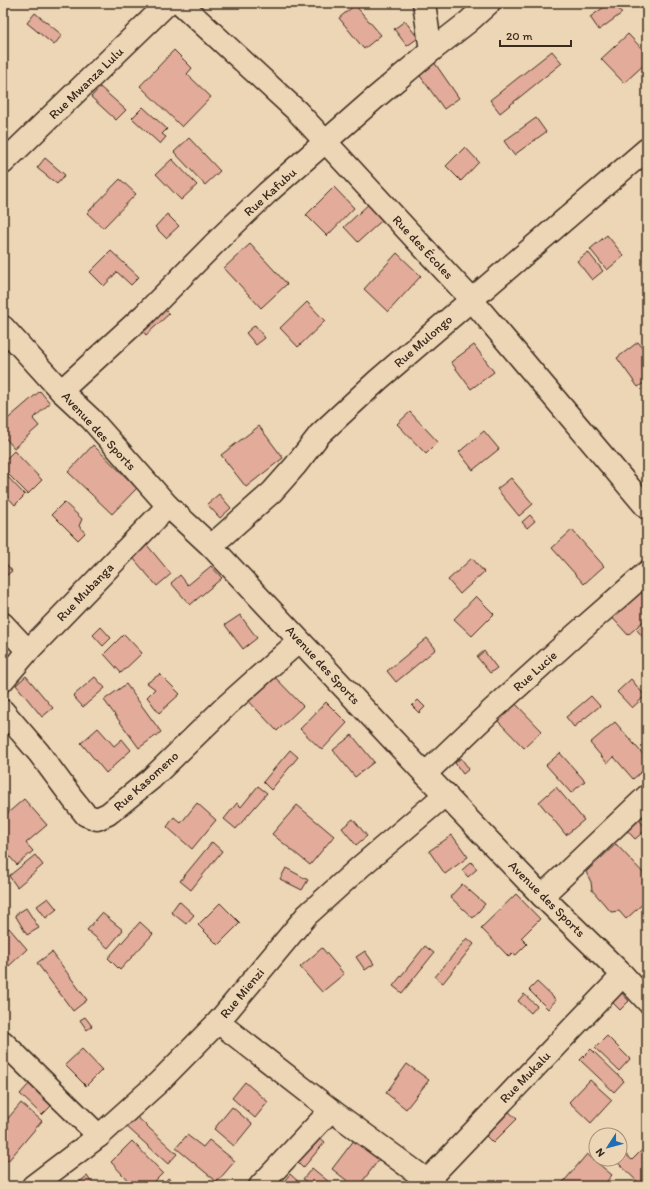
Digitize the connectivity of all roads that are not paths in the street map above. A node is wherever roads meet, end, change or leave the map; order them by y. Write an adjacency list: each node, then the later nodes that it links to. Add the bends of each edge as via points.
1 (168, 3): 8 (street, Rue Mwanza Lulu)
2 (180, 3): 6 (street, Rue des Écoles, via 297,111)
3 (424, 3): 5 (street)
4 (489, 3): 5 (street, Rue Kafubu)
5 (431, 51): 6 (street, Rue Kafubu)
6 (325, 142): 9 (street, Rue des Écoles); 11 (street, Rue Kafubu, via 262,198 144,315)
7 (647, 149): 9 (street, Rue Mulongo)
8 (3, 163)
9 (471, 299): 13 (street, Rue des Écoles); 14 (street, Rue Mulongo, via 320,434 272,492)
10 (3, 327): 11 (street, Avenue des Sports)
11 (61, 391): 12 (street, Avenue des Sports, via 91,419)
12 (168, 506): 14 (street, Avenue des Sports); 18 (street, Rue Mubanga)
13 (647, 508)
14 (211, 546): 17 (street, Avenue des Sports)
15 (647, 572): 21 (street, Rue Lucie, via 491,711)
16 (3, 624): 18 (street)
17 (299, 640): 20 (street, Rue Kasomeno, via 151,779 108,814 97,819 86,815); 21 (street, Avenue des Sports)
18 (28, 651): 19 (street, Rue Mubanga)
19 (3, 680)
20 (3, 710)
21 (425, 774): 22 (street, Avenue des Sports)
22 (446, 794): 24 (street, Avenue des Sports); 27 (street, Rue Mienzi, via 307,915)
23 (647, 796): 24 (street)
24 (542, 896): 25 (street, Avenue des Sports)
25 (623, 975): 26 (street, Avenue des Sports); 31 (street, Rue Mukalu)
26 (647, 1001)
27 (218, 1022): 29 (street); 30 (street, Rue Mienzi, via 159,1082)
28 (3, 1042): 30 (street)
29 (331, 1110): 31 (street); 33 (street)
30 (99, 1136): 32 (street, Rue Mienzi)
31 (428, 1184)
32 (33, 1186)
33 (260, 1186)

